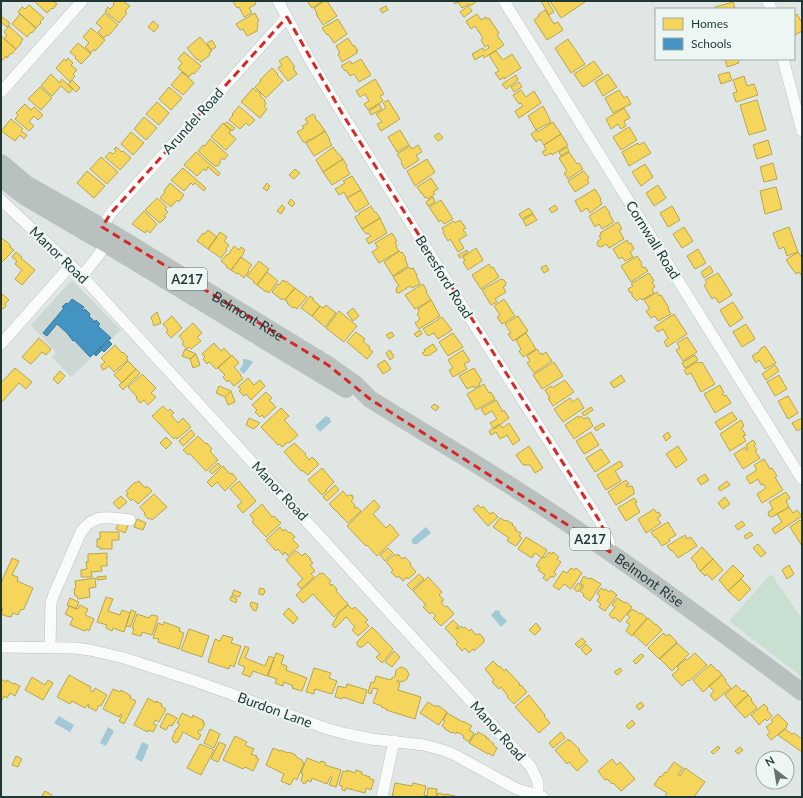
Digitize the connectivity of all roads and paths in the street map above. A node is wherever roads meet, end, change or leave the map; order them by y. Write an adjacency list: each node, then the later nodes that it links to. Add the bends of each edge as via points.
1 (82, 1): 6 (street)
2 (278, 1): 4 (street, Beresford Road)
3 (504, 1): 17 (street, Cornwall Road)
4 (287, 17): 11 (street, Arundel Road, via 111,213); 19 (street, Beresford Road, via 343,115 599,520 609,541)
5 (784, 60): 7 (street)
6 (1, 92)
7 (802, 131)
8 (1, 163): 11 (highway, Belmont Rise / A217, via 26,184)
9 (1, 178): 12 (highway, Belmont Rise / A217, via 24,196)
10 (1, 200): 13 (street, Manor Road)
11 (102, 227): 16 (highway, Belmont Rise / A217, via 328,365 355,384)
12 (106, 244): 14 (street); 16 (highway, Belmont Rise / A217, via 324,376)
13 (71, 265): 14 (street, Manor Road); 15 (street)
14 (82, 276): 24 (street, Manor Road, via 531,767 538,782)
15 (1, 344)
16 (370, 399): 19 (highway, Belmont Rise / A217, via 528,497)
17 (802, 478)
18 (130, 520): 21 (street, via 99,517 81,532 54,594)
19 (610, 552): 22 (highway, Belmont Rise / A217)
20 (1, 647): 21 (street, Burdon Lane)
21 (50, 647): 23 (street, Burdon Lane, via 90,650 124,658 328,729)
22 (802, 692)
23 (394, 742): 24 (street, Burdon Lane, via 443,750 517,789); 25 (street)
24 (540, 796)
25 (382, 797)

